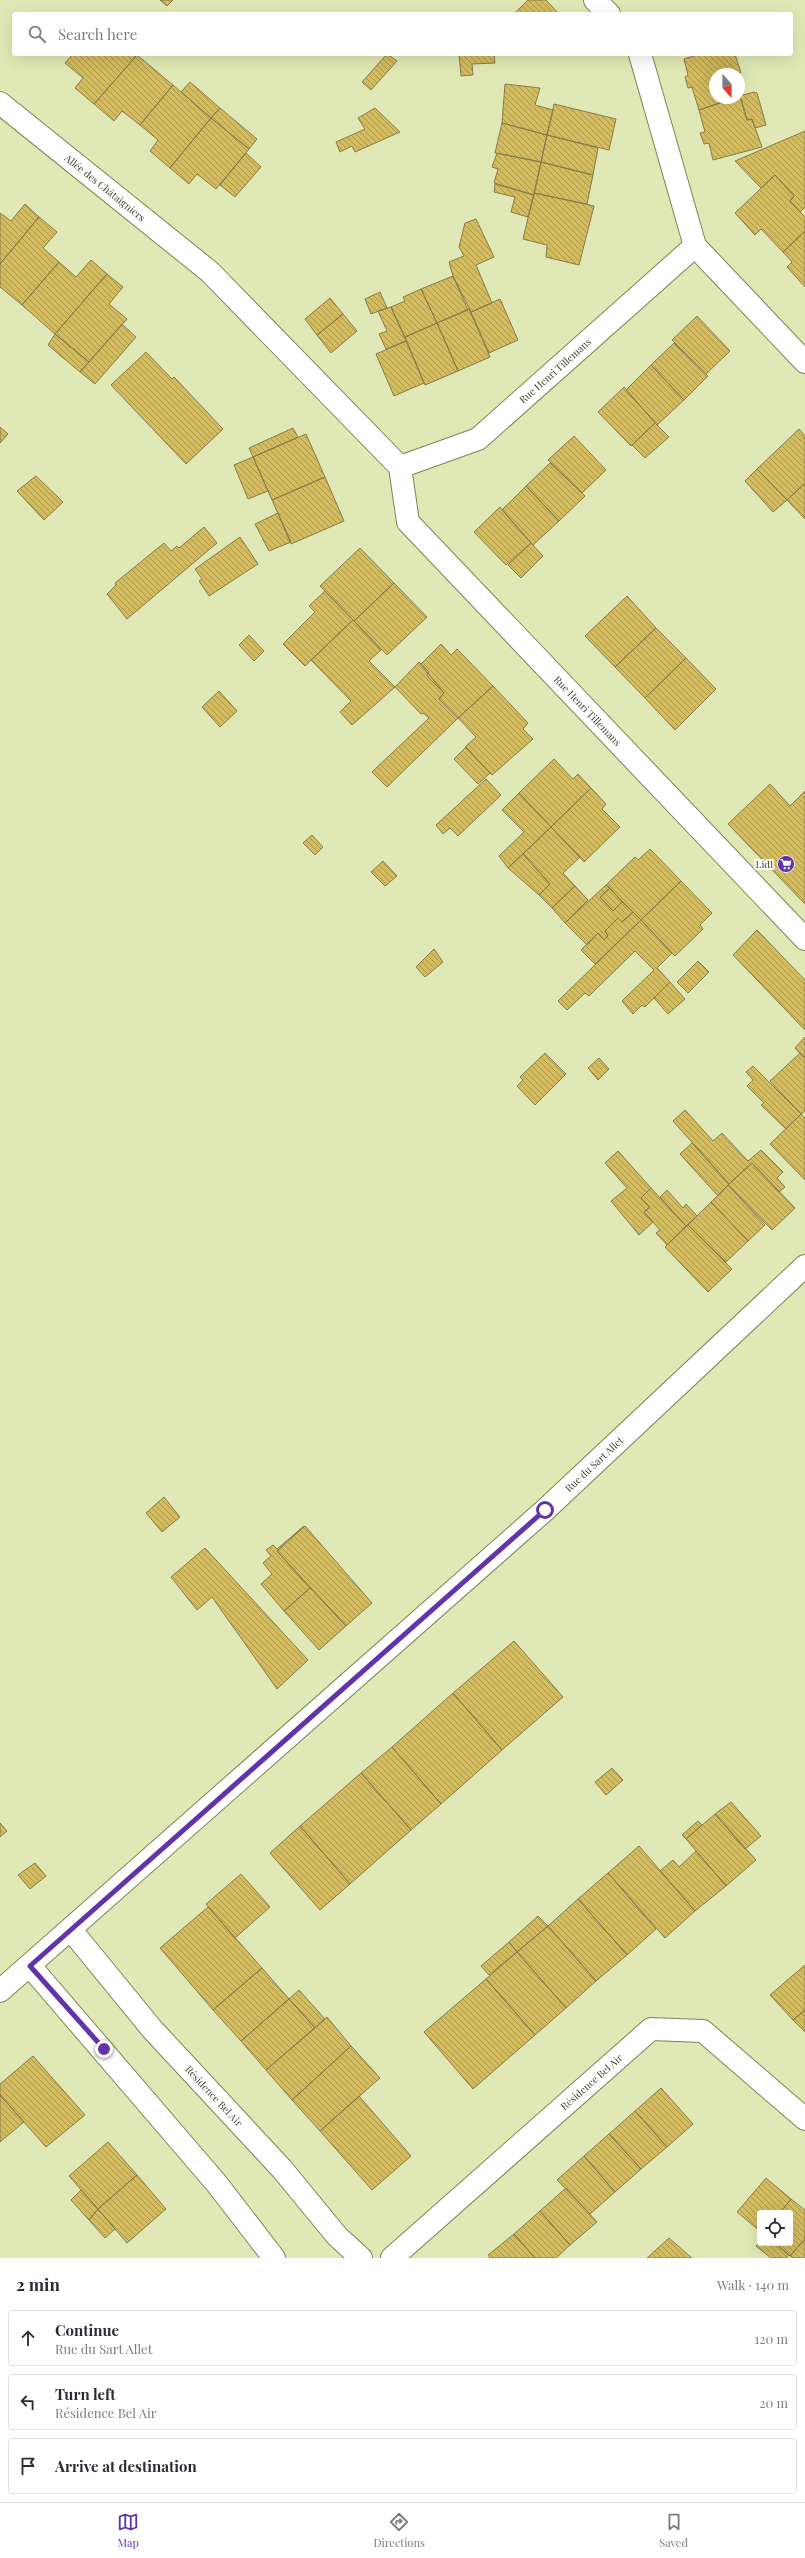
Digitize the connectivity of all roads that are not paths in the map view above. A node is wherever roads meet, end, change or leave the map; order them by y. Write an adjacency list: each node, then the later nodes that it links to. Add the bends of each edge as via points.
1 (595, 0): 2 (street)
2 (607, 12)
3 (641, 56): 5 (street)
4 (0, 103): 7 (street, Allée des Châtaigniers, via 210,272)
5 (694, 246): 6 (street); 7 (street, Rue Henri Tillemans, via 478,439)
6 (805, 362)
7 (400, 467): 8 (street, Rue Henri Tillemans, via 408,522)
8 (805, 939)
9 (805, 1266): 10 (street, Rue du Sart Allet, via 539,1515)
10 (70, 1930): 11 (street, Rue du Sart Allet); 15 (street, Résidence Bel Air, via 152,2029 282,2169 337,2236)
11 (30, 1966): 12 (street, Rue du Sart Allet); 14 (street, via 217,2184)
12 (0, 1991)
13 (805, 2119): 16 (street, Résidence Bel Air, via 703,2031 651,2029)
14 (274, 2258)
15 (361, 2258)
16 (392, 2258)

